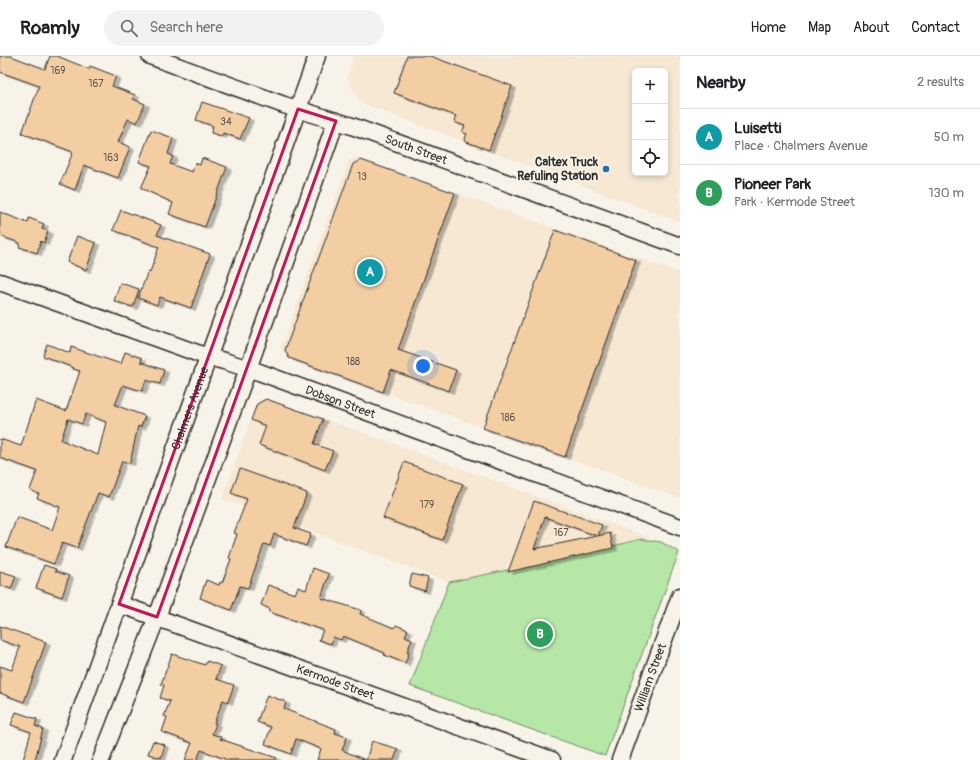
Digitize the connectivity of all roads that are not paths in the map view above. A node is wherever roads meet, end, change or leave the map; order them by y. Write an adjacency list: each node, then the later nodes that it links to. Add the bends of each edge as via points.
1 (150, 56): 3 (street, South Street)
2 (318, 56): 3 (street, Chalmers Avenue)
3 (298, 109): 4 (street, South Street); 7 (street, Chalmers Avenue)
4 (336, 121): 5 (street, South Street); 8 (street)
5 (680, 246)
6 (0, 282): 7 (street, Dobson Street)
7 (208, 357): 8 (street, Dobson Street); 11 (street, Chalmers Avenue)
8 (248, 369): 9 (street, Dobson Street); 12 (street)
9 (680, 527)
10 (680, 596): 16 (street, William Street)
11 (119, 604): 12 (street, Kermode Street); 13 (street, Chalmers Avenue)
12 (157, 617): 14 (street); 15 (street, Kermode Street)
13 (62, 760)
14 (101, 760)
15 (552, 760)
16 (620, 760)

